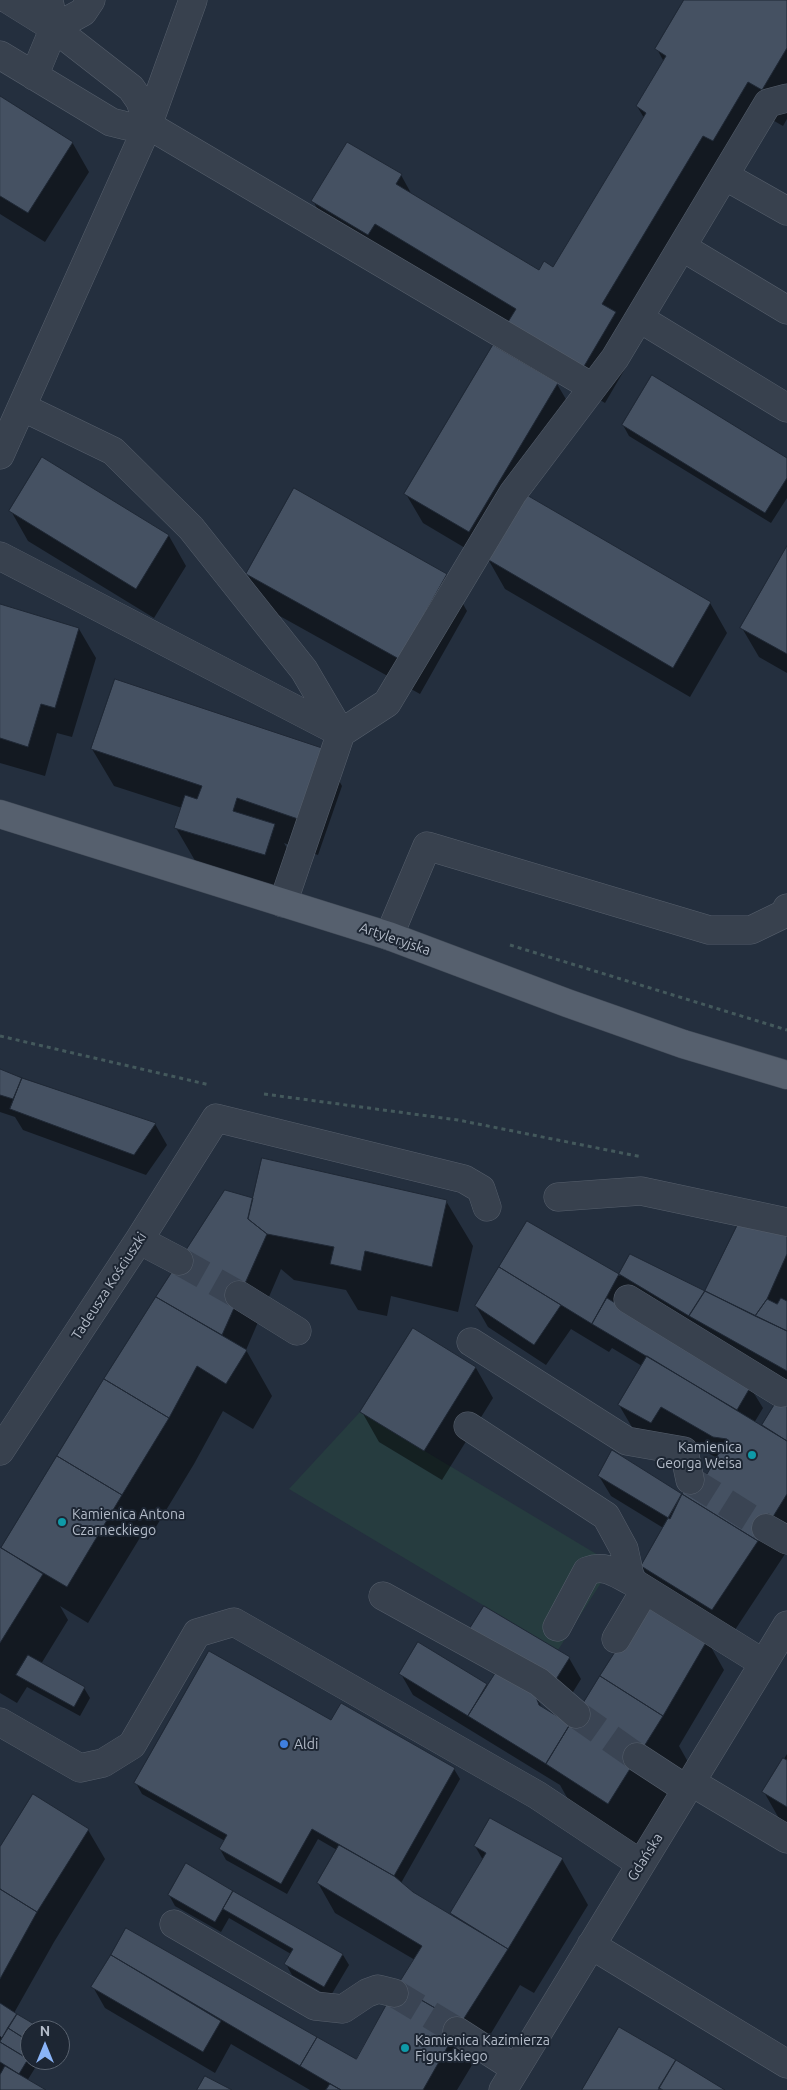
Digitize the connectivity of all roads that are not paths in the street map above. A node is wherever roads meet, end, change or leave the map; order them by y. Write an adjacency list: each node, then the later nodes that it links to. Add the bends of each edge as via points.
1 (9, 0): 5 (street)
2 (49, 0): 5 (street)
3 (91, 0): 5 (street, via 83,12)
4 (193, 0): 9 (street)
5 (54, 28): 7 (street); 9 (street, via 131,88 140,100)
6 (0, 55): 7 (street)
7 (34, 76): 9 (street, via 111,122 128,126)
8 (781, 105): 10 (street)
9 (148, 125): 15 (street); 16 (street)
10 (725, 176): 11 (street); 12 (street)
11 (787, 211)
12 (682, 247): 13 (street); 14 (street)
13 (787, 310)
14 (639, 318): 15 (street); 17 (street)
15 (592, 388): 20 (street, via 513,492 387,703)
16 (22, 407): 18 (street); 20 (street, via 113,451 191,528 304,670)
17 (787, 408)
18 (2, 447)
19 (0, 556): 20 (street)
20 (341, 733): 22 (street)
21 (0, 814): 22 (main road, Artyleryjska)
22 (283, 903): 24 (main road, Artyleryjska)
23 (787, 908): 24 (street, via 784,914 751,930 709,930 427,846)
24 (389, 936): 25 (main road, Artyleryjska, via 683,1044)
25 (787, 1075)
26 (558, 1197): 28 (street, via 641,1191)
27 (487, 1207): 29 (street, Tadeusza Kościuszki, via 481,1189 464,1179 216,1118)
28 (787, 1222)
29 (140, 1240): 30 (street); 37 (street, Tadeusza Kościuszki)
30 (179, 1261)
31 (239, 1295): 33 (street)
32 (628, 1300): 35 (street)
33 (297, 1331)
34 (471, 1342): 38 (street, via 627,1441 684,1452)
35 (781, 1393)
36 (468, 1426): 39 (street, via 606,1516)
37 (0, 1451)
38 (690, 1480)
39 (638, 1585): 42 (street, via 607,1569 598,1567 587,1571); 43 (street); 44 (street)
40 (383, 1596): 45 (street, via 539,1682)
41 (787, 1624): 44 (street, Gdańska)
42 (557, 1627)
43 (616, 1639)
44 (763, 1663): 48 (street, Gdańska)
45 (576, 1714)
46 (0, 1722): 50 (street, via 80,1768 104,1762 132,1745 197,1633 234,1622 537,1795)
47 (637, 1757): 48 (street)
48 (689, 1785): 49 (street); 50 (street, Gdańska)
49 (787, 1839)
50 (641, 1864): 52 (street, Gdańska)
51 (174, 1924): 53 (street, via 315,2006 343,2009 367,1992 378,1989)
52 (591, 1945): 55 (street); 56 (street, Gdańska)
53 (394, 1992)
54 (457, 2031): 56 (street)
55 (787, 2064)
56 (509, 2080)

